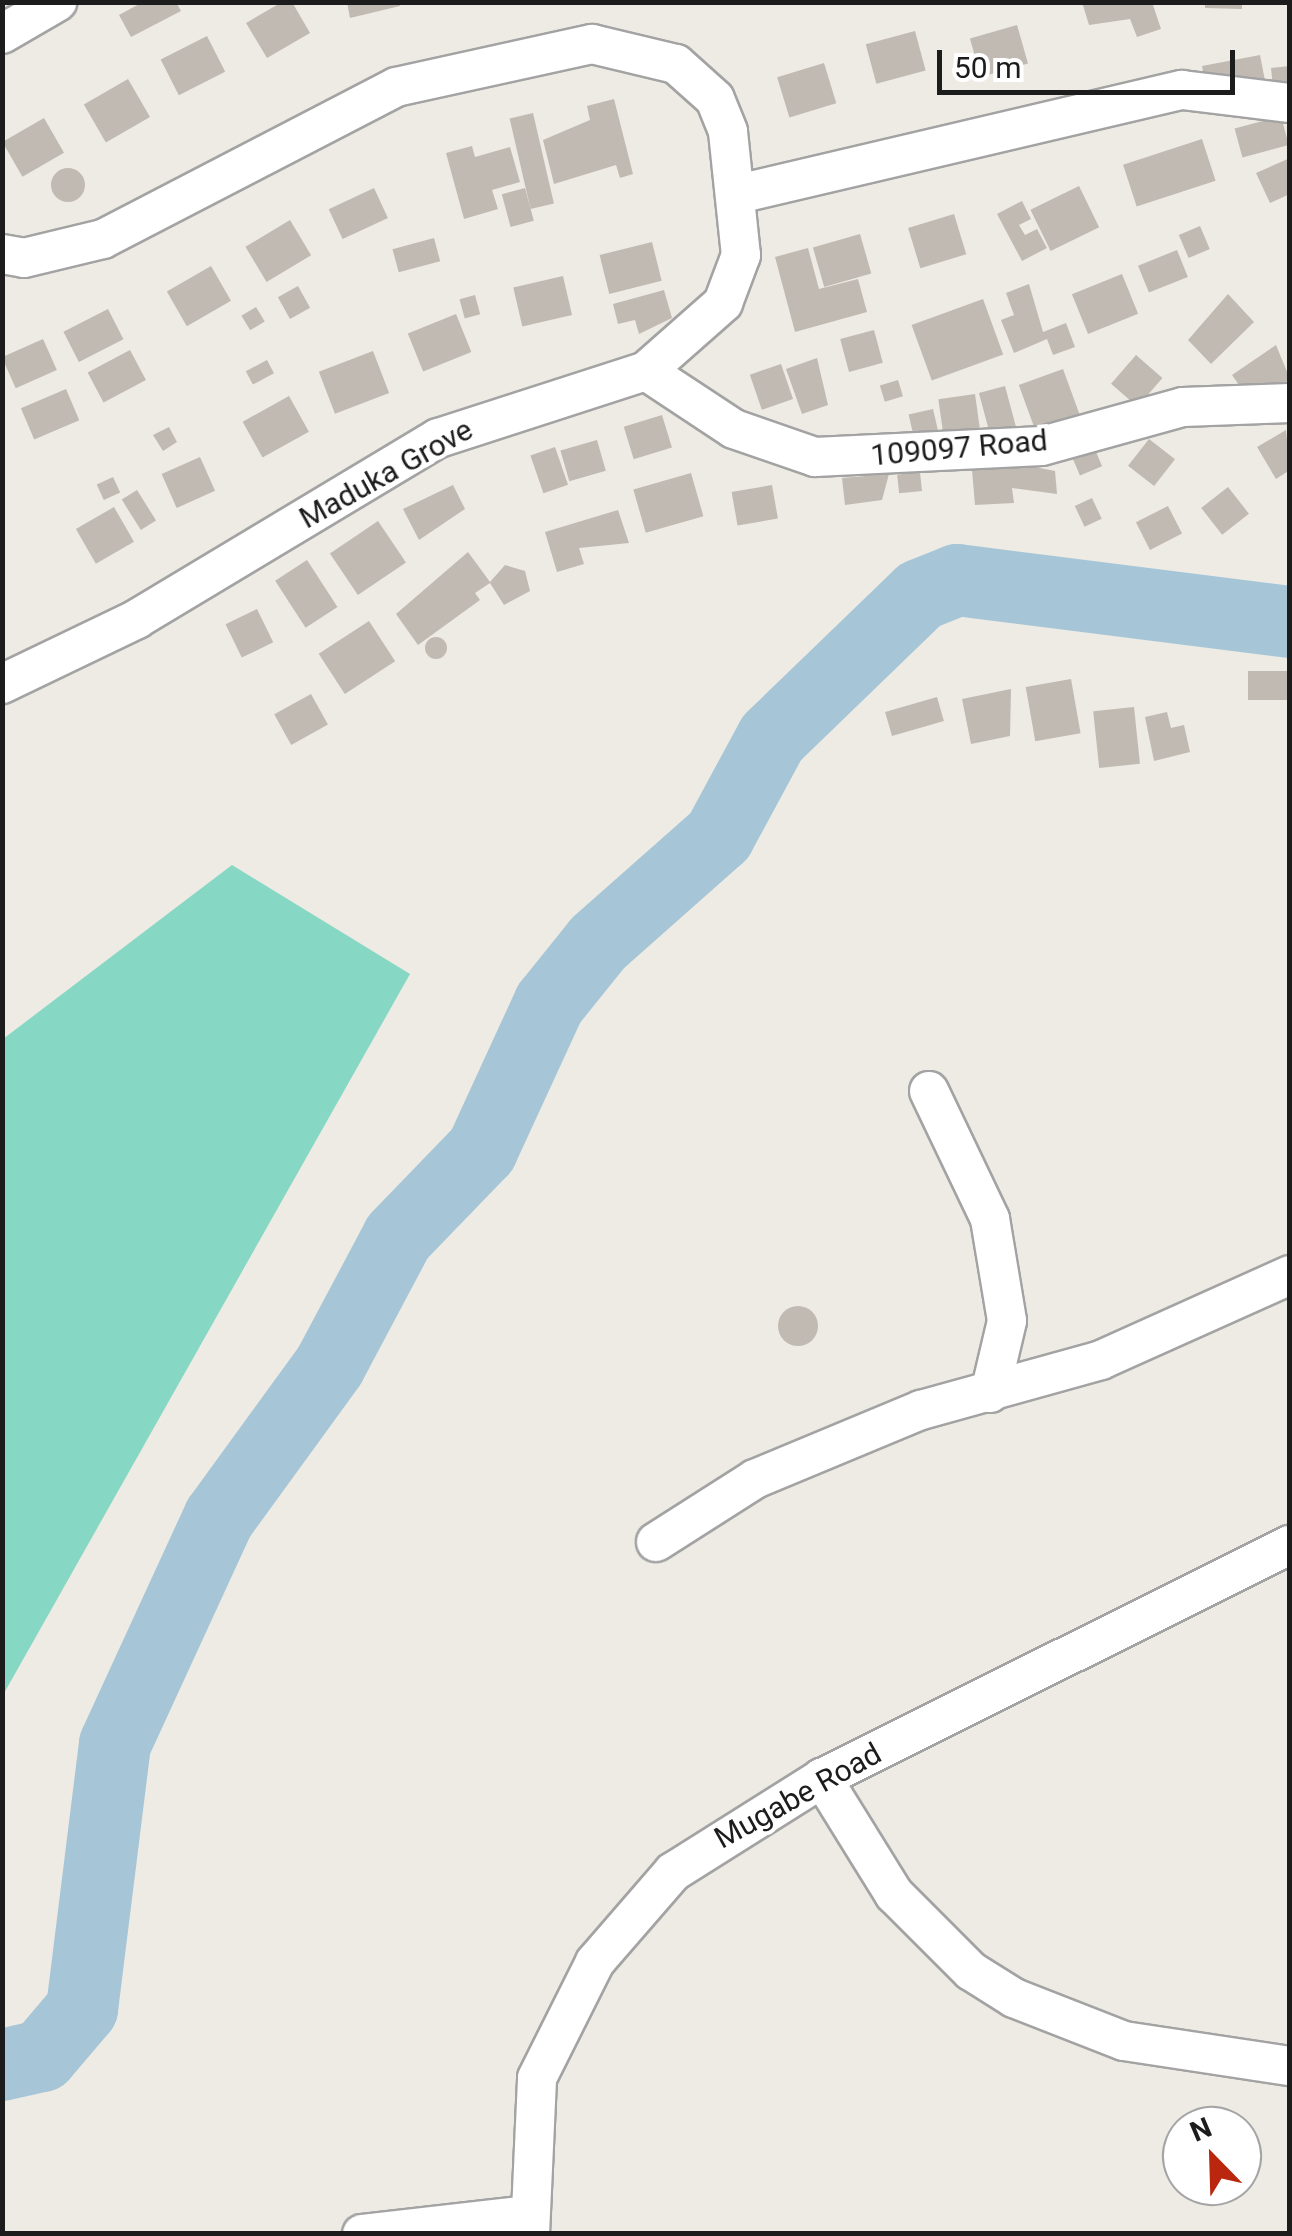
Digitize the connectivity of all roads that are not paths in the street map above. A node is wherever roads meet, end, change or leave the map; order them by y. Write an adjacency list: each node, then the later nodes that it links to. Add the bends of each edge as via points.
1 (57, 2): 2 (street)
2 (2, 34)
3 (1290, 103): 4 (street, via 1182,90)
4 (738, 194): 5 (street, Maduka Grove, via 714,99 676,64 592,44 396,87 103,239 24,258); 6 (street, Maduka Grove, via 741,254 723,303)
5 (2, 254)
6 (646, 371): 7 (street, 109097 Road, via 734,429 815,457 1042,446 1183,407); 8 (street, Maduka Grove, via 438,438 137,619)
7 (1290, 402)
8 (2, 684)
9 (928, 1091): 11 (street, via 990,1219 1008,1321)
10 (1290, 1275): 11 (street, via 1101,1360)
11 (990, 1394): 12 (street, via 921,1410 755,1479)
12 (656, 1542)
13 (1290, 1544): 14 (street, Mugabe Road)
14 (822, 1778): 15 (street, via 894,1894 971,1970 1014,1998 1124,2041); 16 (street, Mugabe Road, via 673,1872 595,1962 537,2078)
15 (1290, 2066)
16 (529, 2224): 17 (street)
17 (362, 2234)

